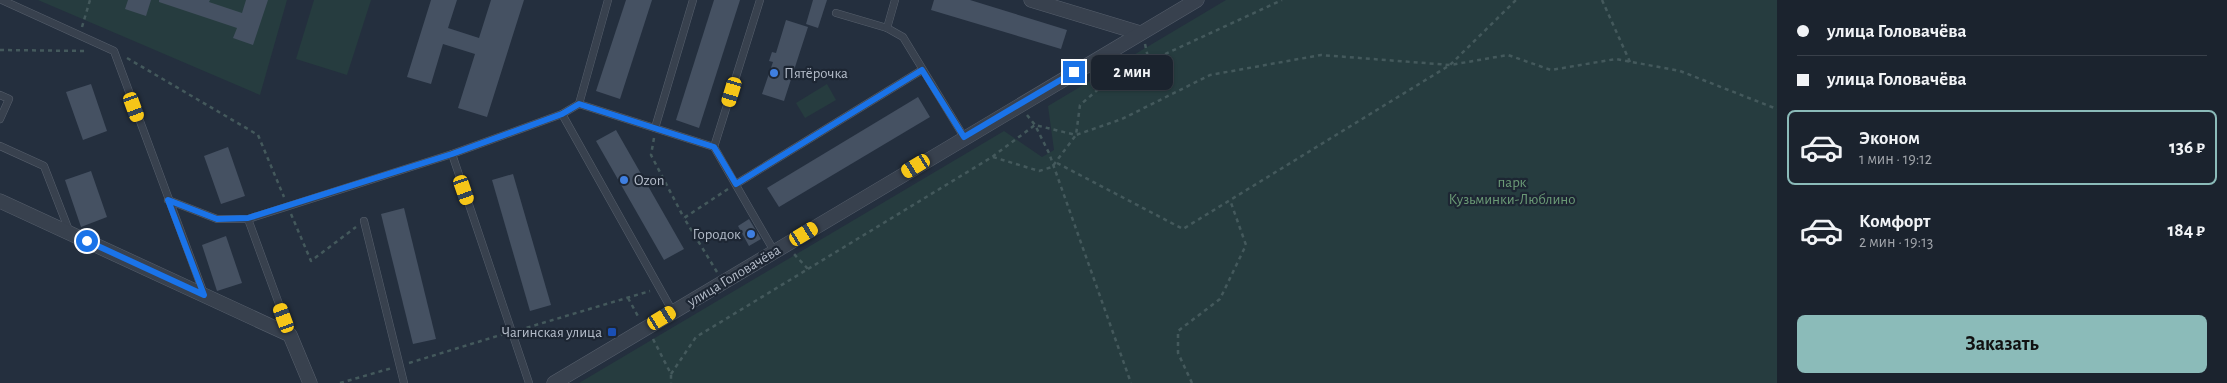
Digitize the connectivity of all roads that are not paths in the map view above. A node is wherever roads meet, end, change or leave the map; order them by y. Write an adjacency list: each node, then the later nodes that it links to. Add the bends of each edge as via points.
1 (2, 0): 22 (lane, via 114,51)
2 (608, 0): 13 (lane)
3 (693, 0): 16 (lane)
4 (760, 0): 19 (lane)
5 (895, 0): 9 (lane)
6 (1031, 0): 10 (street)
7 (1197, 0): 10 (street, улица Головачёва)
8 (836, 13): 9 (lane)
9 (887, 28): 11 (lane, via 903,37)
10 (1140, 33): 17 (street, улица Головачёва)
11 (922, 70): 17 (lane); 21 (lane)
12 (0, 95): 15 (lane, via 9,99)
13 (579, 104): 14 (lane); 16 (lane)
14 (562, 114): 20 (lane); 29 (lane)
15 (0, 119)
16 (655, 128): 19 (lane)
17 (964, 137): 27 (street, улица Головачёва)
18 (0, 146): 26 (lane, via 44,166)
19 (714, 147): 21 (lane)
20 (452, 154): 24 (lane); 33 (lane)
21 (736, 184): 27 (lane)
22 (168, 200): 24 (lane, via 217,219); 28 (lane)
23 (0, 201): 26 (street)
24 (248, 218): 30 (lane)
25 (364, 221): 32 (lane)
26 (70, 233): 28 (street)
27 (774, 251): 29 (street, улица Головачёва)
28 (204, 295): 30 (street)
29 (673, 312): 34 (street, улица Головачёва, via 643,324)
30 (290, 335): 31 (street)
31 (310, 383)
32 (404, 383)
33 (529, 383)
34 (554, 383)

